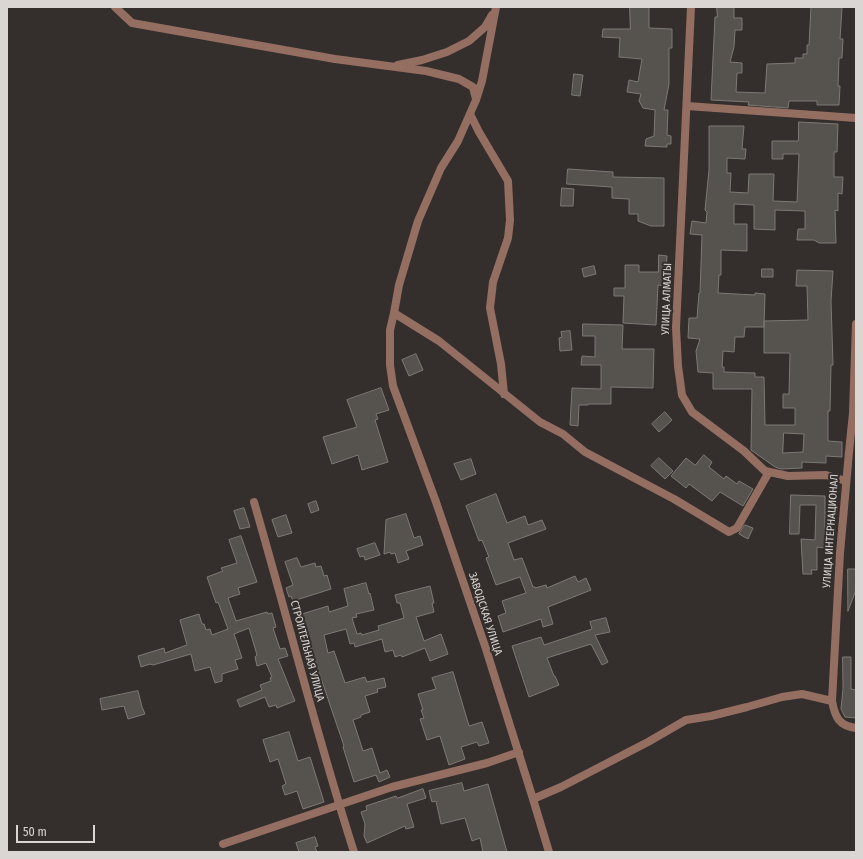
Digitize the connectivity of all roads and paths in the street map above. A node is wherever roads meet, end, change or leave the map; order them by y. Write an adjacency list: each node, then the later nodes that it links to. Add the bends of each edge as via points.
1 (115, 7): 4 (street, via 132,23 335,59)
2 (496, 7): 4 (street, via 485,27 469,41 447,52); 5 (street, ЗАВОДСКАЯ УЛИЦА)
3 (691, 7): 6 (street, УЛИЦА АЛМАТЫ)
4 (391, 66): 5 (street, via 459,79 473,88)
5 (476, 100): 7 (street, ЗАВОДСКАЯ УЛИЦА)
6 (687, 106): 8 (street); 12 (street, УЛИЦА АЛМАТЫ, via 676,328 682,394 692,412 744,451 764,471)
7 (470, 114): 9 (street, ЗАВОДСКАЯ УЛИЦА, via 458,142 441,168 418,221 399,285); 11 (street, via 508,181 509,232 493,282 490,308 502,364)
8 (856, 118)
9 (394, 313): 11 (street, via 438,341); 17 (street, ЗАВОДСКАЯ УЛИЦА, via 390,330 393,386 436,502)
10 (856, 324): 13 (street, УЛИЦА ИНТЕРНАЦИОНАЛ, via 853,413)
11 (504, 394): 12 (street, via 585,452 674,499 729,532 737,528)
12 (769, 472): 13 (street, УЛИЦА АЛМАТЫ, via 788,476 826,475)
13 (846, 481): 15 (street, УЛИЦА ИНТЕРНАЦИОНАЛ)
14 (254, 502): 19 (street, СТРОИТЕЛЬНАЯ УЛИЦА)
15 (832, 701): 16 (street, УЛИЦА ИНТЕРНАЦИОНАЛ, via 838,720); 18 (street, via 802,694 686,720 561,787)
16 (856, 728)
17 (519, 752): 18 (street, ЗАВОДСКАЯ УЛИЦА); 19 (street, via 392,788)
18 (533, 799): 22 (street, ЗАВОДСКАЯ УЛИЦА)
19 (339, 806): 20 (street); 21 (street, СТРОИТЕЛЬНАЯ УЛИЦА)
20 (223, 844)
21 (354, 852)
22 (549, 852)

